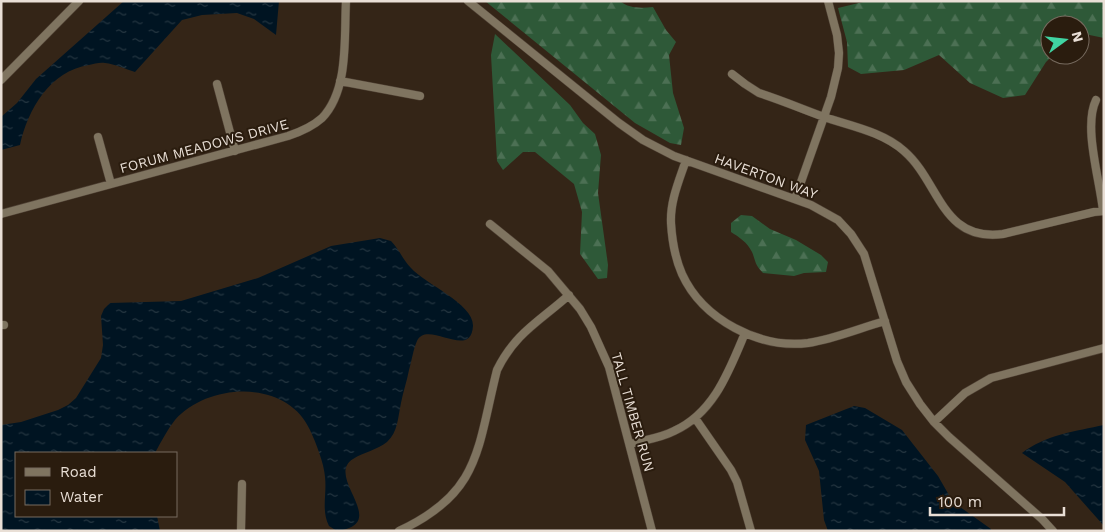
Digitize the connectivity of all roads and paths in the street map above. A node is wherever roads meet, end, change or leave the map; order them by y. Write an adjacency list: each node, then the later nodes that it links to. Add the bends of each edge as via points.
1 (79, 1): 6 (street)
2 (346, 1): 7 (street, FORUM MEADOWS DRIVE)
3 (468, 1): 14 (street, HAVERTON WAY, via 631,132)
4 (828, 1): 11 (street, via 839,61)
5 (732, 74): 11 (street, via 759,93)
6 (1, 80)
7 (340, 81): 9 (street); 13 (street, FORUM MEADOWS DRIVE, via 329,108 314,124 288,136)
8 (217, 84): 13 (street)
9 (420, 96)
10 (1096, 100): 17 (street, via 1091,130)
11 (824, 116): 16 (street); 17 (street, via 898,146 918,166 948,214 970,230 989,235 1003,234)
12 (98, 137): 15 (street)
13 (235, 151): 15 (street, FORUM MEADOWS DRIVE)
14 (686, 160): 16 (street, HAVERTON WAY); 22 (street, via 672,205 676,256 683,276 702,302)
15 (111, 184): 18 (street, FORUM MEADOWS DRIVE)
16 (795, 199): 21 (street, HAVERTON WAY, via 831,215 856,241 867,261)
17 (1103, 211)
18 (1, 214)
19 (490, 224): 20 (street, TALL TIMBER RUN, via 548,271)
20 (569, 295): 26 (street, TALL TIMBER RUN, via 602,348); 29 (street, via 517,338 503,358 497,370 477,452 462,483 434,512)
21 (885, 321): 22 (street, via 808,343 769,341); 25 (street, HAVERTON WAY, via 903,376)
22 (745, 333): 24 (street, via 726,379)
23 (1104, 348): 25 (street, via 991,378 965,394)
24 (695, 418): 26 (street, via 674,432); 31 (street, via 737,482)
25 (934, 422): 32 (street, HAVERTON WAY)
26 (630, 444): 30 (street, TALL TIMBER RUN)
27 (242, 484): 28 (street)
28 (240, 531)
29 (399, 531)
30 (652, 531)
31 (751, 531)
32 (1053, 531)

